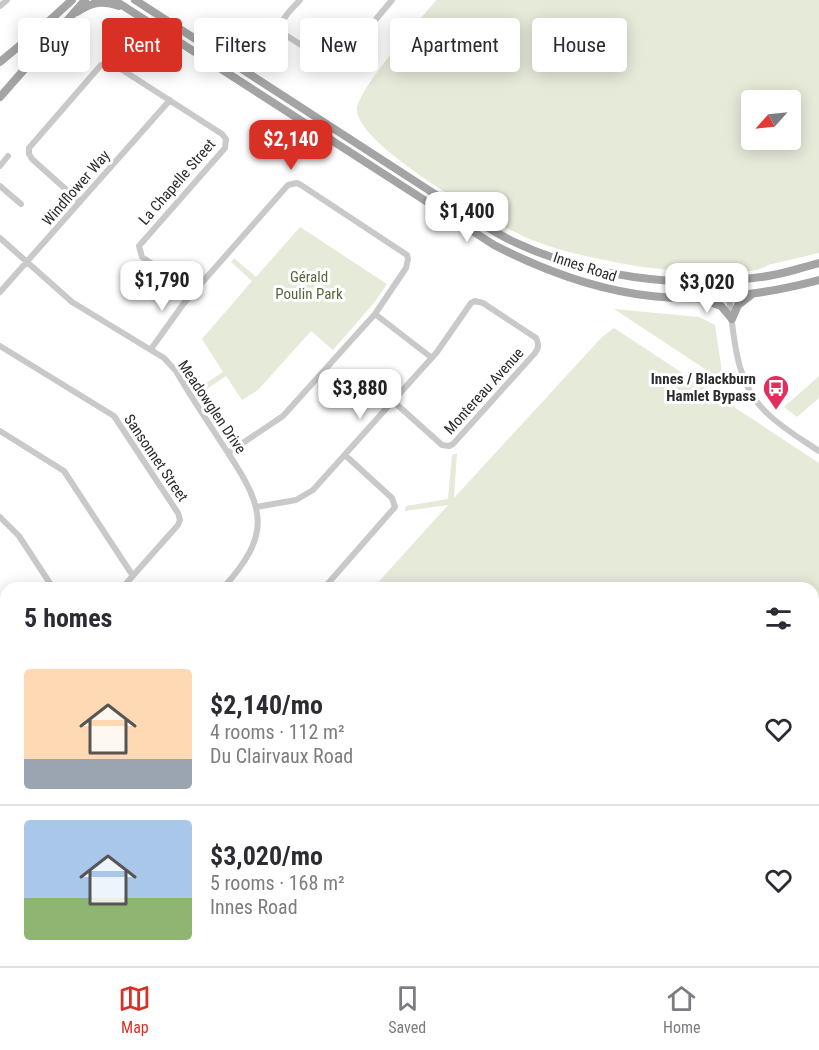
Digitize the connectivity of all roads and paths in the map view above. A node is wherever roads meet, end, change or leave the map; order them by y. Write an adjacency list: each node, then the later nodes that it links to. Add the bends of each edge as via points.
1 (7, 0): 9 (street)
2 (69, 0): 15 (main road)
3 (85, 0): 11 (main road)
4 (114, 0): 10 (main road, Innes Road)
5 (135, 0): 12 (main road, Innes Road)
6 (144, 0): 13 (main road)
7 (300, 0): 8 (street, via 281,24 282,30 335,64)
8 (392, 0)
9 (0, 6)
10 (128, 9): 11 (main road, via 98,2); 32 (main road, Innes Road, via 447,216 523,260 613,291)
11 (71, 16): 16 (main road)
12 (163, 18)
13 (165, 18)
14 (182, 30): 27 (main road, Innes Road, via 512,241 576,265 620,275)
15 (0, 62)
16 (0, 97)
17 (170, 100): 21 (street, Windflower Way); 21 (street, La Chapelle Street, via 110,62 105,63 32,143 32,159); 29 (street, La Chapelle Street, via 222,134 226,143 139,246 141,257)
18 (8, 156): 19 (street)
19 (0, 165)
20 (0, 186): 22 (street)
21 (80, 202): 24 (street, Windflower Way)
22 (21, 204)
23 (0, 238): 24 (street, Meadowglen Drive)
24 (27, 262): 28 (street, Windflower Way); 36 (street, Meadowglen Drive, via 72,302)
25 (819, 263): 27 (main road, Innes Road, via 764,277)
26 (819, 280): 30 (main road, Innes Road)
27 (727, 281): 31 (main road)
28 (0, 292)
29 (194, 292): 33 (street, via 288,185 297,183 407,255 406,268); 36 (street)
30 (753, 294): 31 (main road, Innes Road); 34 (main road, via 738,305)
31 (729, 297): 32 (main road, Innes Road); 34 (street)
32 (702, 299): 34 (main road, via 721,306)
33 (375, 314): 37 (street); 41 (street, via 283,416)
34 (732, 319): 40 (street, via 737,358 750,392 781,426)
35 (0, 346): 45 (street, Sansonnet Street, via 114,416 178,513 178,525)
36 (151, 350): 41 (street, Meadowglen Drive, via 176,371)
37 (432, 358): 38 (street, Montereau Avenue); 38 (street, Montereau Avenue, via 468,305 475,301 536,338 538,345 535,353 449,446 442,445)
38 (393, 401): 42 (street, Montereau Avenue)
39 (0, 431): 45 (street, via 64,471)
40 (819, 451)
41 (228, 453): 43 (street, Meadowglen Drive, via 251,489)
42 (345, 455): 43 (street, Montereau Avenue, via 302,498); 49 (street, via 392,498 395,507)
43 (256, 507): 48 (street, Meadowglen Drive, via 257,528 251,551)
44 (0, 517): 46 (street, via 19,536)
45 (133, 576): 47 (street, Sansonnet Street)
46 (49, 582)
47 (128, 582)
48 (228, 582)
49 (329, 582)

